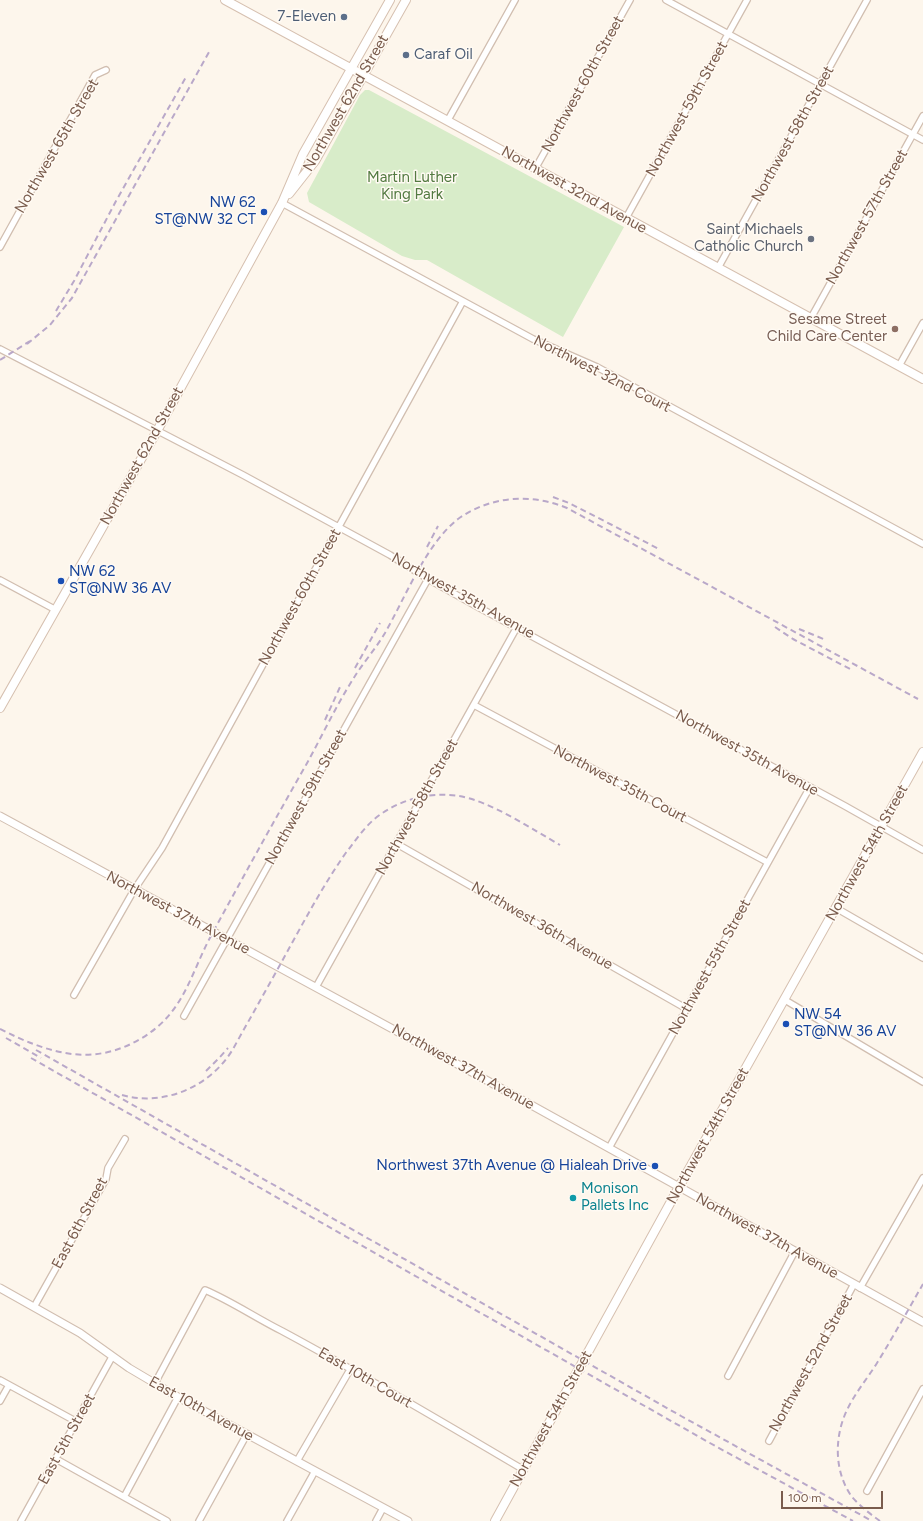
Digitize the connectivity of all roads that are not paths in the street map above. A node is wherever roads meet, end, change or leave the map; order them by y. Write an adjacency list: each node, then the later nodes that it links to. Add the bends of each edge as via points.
1 (225, 0): 10 (main road, Northwest 32nd Avenue)
2 (390, 0): 10 (main road, Northwest 62nd Street)
3 (406, 0): 12 (main road, Northwest 62nd Street)
4 (515, 0): 15 (street)
5 (630, 0): 18 (street, Northwest 60th Street)
6 (666, 0): 9 (street)
7 (747, 0): 9 (street, Northwest 59th Street)
8 (867, 0): 13 (street, Northwest 58th Street)
9 (728, 34): 13 (street); 20 (street, Northwest 59th Street)
10 (352, 68): 12 (main road, Northwest 32nd Avenue); 19 (main road, Northwest 62nd Street, via 303,154)
11 (106, 70): 21 (street, Northwest 65th Street, via 95,75)
12 (364, 75): 15 (main road, Northwest 32nd Avenue); 19 (main road, Northwest 62nd Street, via 315,161)
13 (821, 84): 16 (street); 22 (street, Northwest 58th Street)
14 (923, 116): 16 (street, Northwest 57th Street)
15 (448, 120): 18 (main road, Northwest 32nd Avenue)
16 (913, 134): 17 (street); 24 (street, Northwest 57th Street)
17 (923, 140)
18 (535, 169): 20 (main road, Northwest 32nd Avenue)
19 (282, 203): 23 (street, Northwest 32nd Court); 29 (main road, Northwest 62nd Street)
20 (626, 218): 22 (main road, Northwest 32nd Avenue)
21 (0, 247)
22 (718, 268): 24 (main road, Northwest 32nd Avenue)
23 (463, 301): 30 (street, Northwest 60th Street); 31 (street, Northwest 32nd Court, via 534,339 597,368)
24 (811, 318): 27 (main road, Northwest 32nd Avenue)
25 (923, 323): 27 (street)
26 (0, 349): 29 (street, Northwest 35th Avenue)
27 (899, 366): 28 (main road, Northwest 32nd Avenue)
28 (923, 379)
29 (157, 431): 30 (street, Northwest 35th Avenue); 34 (main road, Northwest 62nd Street)
30 (339, 527): 32 (street, Northwest 35th Avenue); 45 (street, Northwest 60th Street, via 162,848)
31 (923, 544)
32 (428, 579): 35 (street, Northwest 35th Avenue); 47 (street, Northwest 59th Street)
33 (0, 580): 34 (street)
34 (56, 610): 37 (main road, Northwest 62nd Street)
35 (517, 627): 36 (street, Northwest 58th Street); 39 (street, Northwest 35th Avenue)
36 (474, 705): 42 (street, Northwest 58th Street); 44 (street, Northwest 35th Court)
37 (0, 708)
38 (923, 752): 41 (main road, Northwest 54th Street)
39 (810, 787): 41 (street, Northwest 35th Avenue); 44 (street, Northwest 55th Street)
40 (0, 816): 45 (street, Northwest 37th Avenue)
41 (881, 827): 43 (street, Northwest 35th Avenue); 46 (main road, Northwest 54th Street)
42 (397, 844): 49 (street, Northwest 58th Street); 52 (street, Northwest 36th Avenue)
43 (923, 850)
44 (767, 862): 52 (street, Northwest 55th Street)
45 (134, 890): 47 (street, Northwest 37th Avenue); 50 (street, Northwest 60th Street)
46 (836, 908): 48 (street); 51 (main road, Northwest 54th Street)
47 (227, 939): 49 (street, Northwest 37th Avenue); 53 (street, Northwest 59th Street)
48 (923, 958)
49 (316, 987): 56 (street, Northwest 37th Avenue)
50 (74, 995)
51 (784, 1000): 54 (street); 58 (main road, Northwest 54th Street)
52 (687, 1009): 56 (street, Northwest 55th Street)
53 (184, 1016)
54 (923, 1082)
55 (125, 1139): 62 (street, East 6th Street, via 108,1168 106,1179)
56 (609, 1148): 58 (street, Northwest 37th Avenue)
57 (923, 1178): 60 (street, Northwest 52nd Street)
58 (679, 1187): 59 (street, Northwest 37th Avenue); 78 (main road, Northwest 54th Street)
59 (795, 1251): 60 (street, Northwest 37th Avenue); 66 (street)
60 (857, 1286): 63 (street, Northwest 37th Avenue); 75 (street, Northwest 52nd Street)
61 (0, 1288): 62 (street, East 10th Avenue)
62 (34, 1307): 64 (street, East 10th Avenue, via 80,1333)
63 (923, 1322)
64 (112, 1357): 68 (street, East 10th Avenue); 73 (street, East 5th Street)
65 (351, 1368): 68 (street, East 10th Court, via 205,1290); 77 (street); 78 (street, East 10th Court)
66 (728, 1376)
67 (0, 1380): 69 (street)
68 (154, 1383): 71 (street, East 10th Avenue)
69 (9, 1385): 72 (street); 73 (street)
70 (923, 1389): 80 (street)
71 (178, 1397): 74 (street, East 10th Avenue); 81 (street)
72 (0, 1401)
73 (77, 1422): 76 (street, East 5th Street)
74 (247, 1434): 77 (street, East 10th Avenue); 85 (street)
75 (769, 1441)
76 (56, 1460): 81 (street); 83 (street, East 5th Street)
77 (297, 1461): 79 (street, East 10th Avenue)
78 (524, 1470): 89 (main road, Northwest 54th Street)
79 (315, 1471): 82 (street, East 10th Avenue); 86 (street)
80 (867, 1492)
81 (124, 1497): 84 (street)
82 (383, 1508): 87 (street); 88 (street, East 10th Avenue)
83 (21, 1521)
84 (168, 1521)
85 (199, 1521)
86 (287, 1521)
87 (376, 1521)
88 (408, 1521)
89 (495, 1521)

